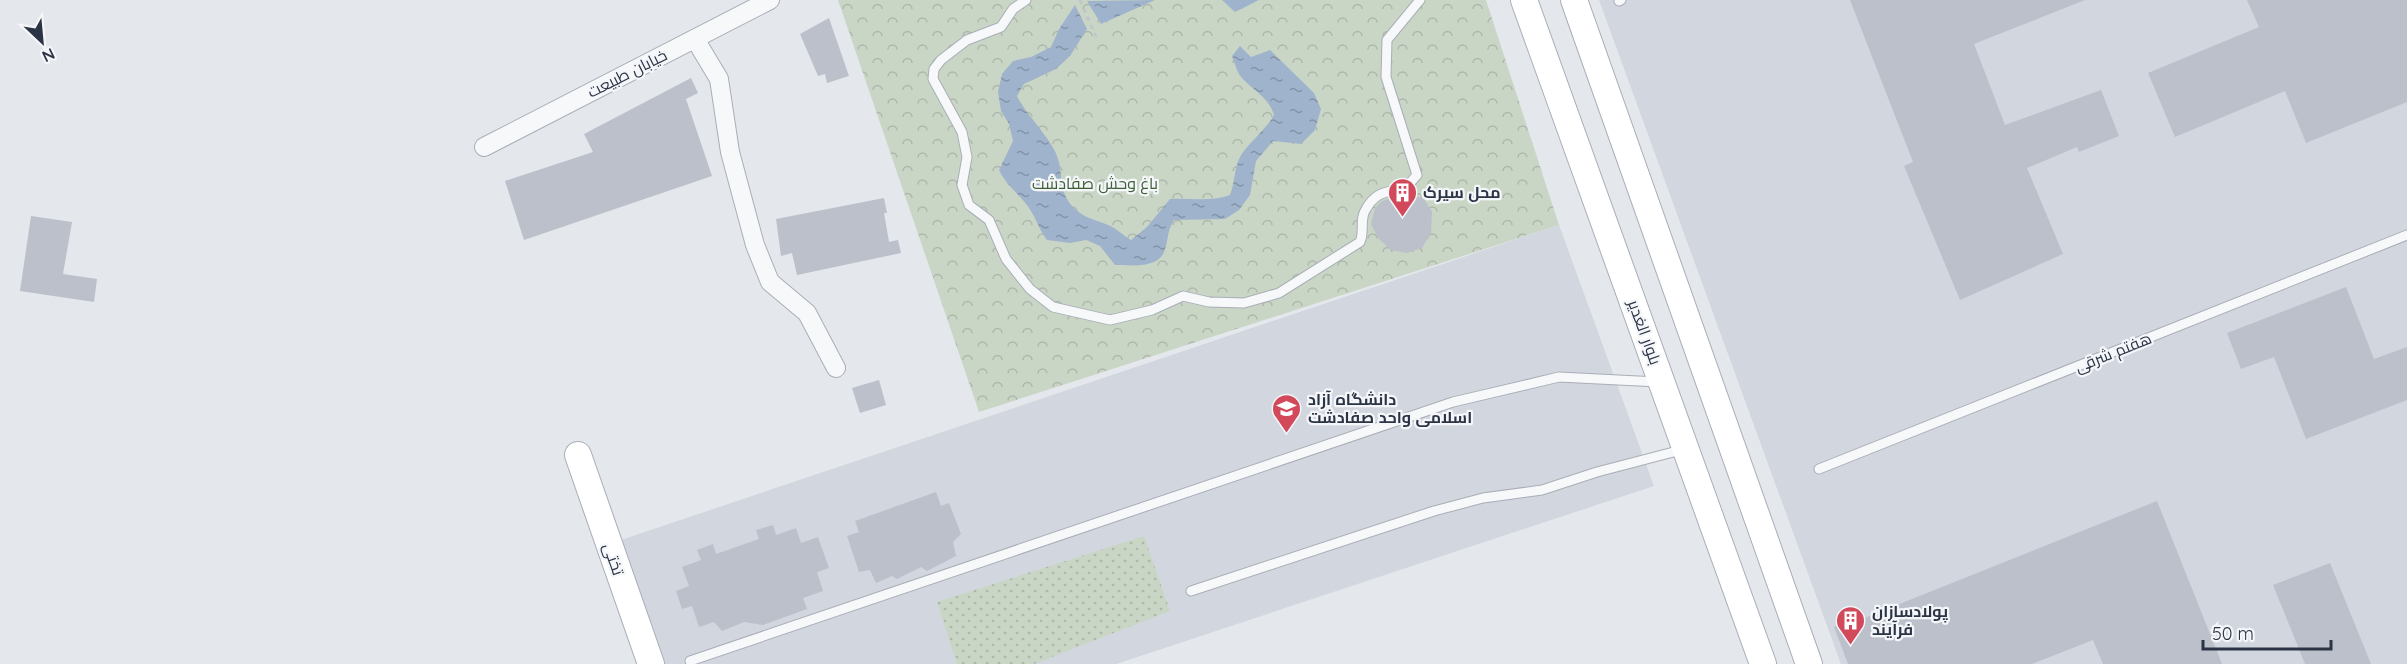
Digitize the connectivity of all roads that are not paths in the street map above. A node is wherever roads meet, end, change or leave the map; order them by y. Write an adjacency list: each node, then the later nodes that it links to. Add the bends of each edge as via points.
1 (770, 0): 6 (street, خیابان طبیعت)
2 (1026, 0): 3 (lane, via 1013,9 1001,27 967,40 941,60 933,79 962,132 967,158 962,185 969,205 989,220 1006,259 1030,289 1053,307 1110,320 1152,310 1183,296 1244,303 1279,293 1360,242 1365,210 1371,202 1389,190 1407,186 1417,175 1386,77 1387,40)
3 (1420, 0)
4 (1524, 0): 10 (street, بلوار الغدیر)
5 (1574, 0): 18 (street)
6 (694, 39): 7 (street, خیابان طبیعت); 9 (street, via 719,80 730,152 754,245 770,282 807,313)
7 (484, 147)
8 (2407, 235): 13 (lane, هفتم شرقی)
9 (836, 368)
10 (1663, 382): 11 (street, بلوار الغدیر); 15 (lane, via 1559,377 1453,402)
11 (1687, 448): 14 (lane, via 1542,490 1483,498 1434,511); 17 (street, بلوار الغدیر)
12 (578, 455): 16 (street, تختی)
13 (1820, 469)
14 (1191, 591)
15 (690, 661)
16 (651, 664)
17 (1763, 664)
18 (1809, 664)

